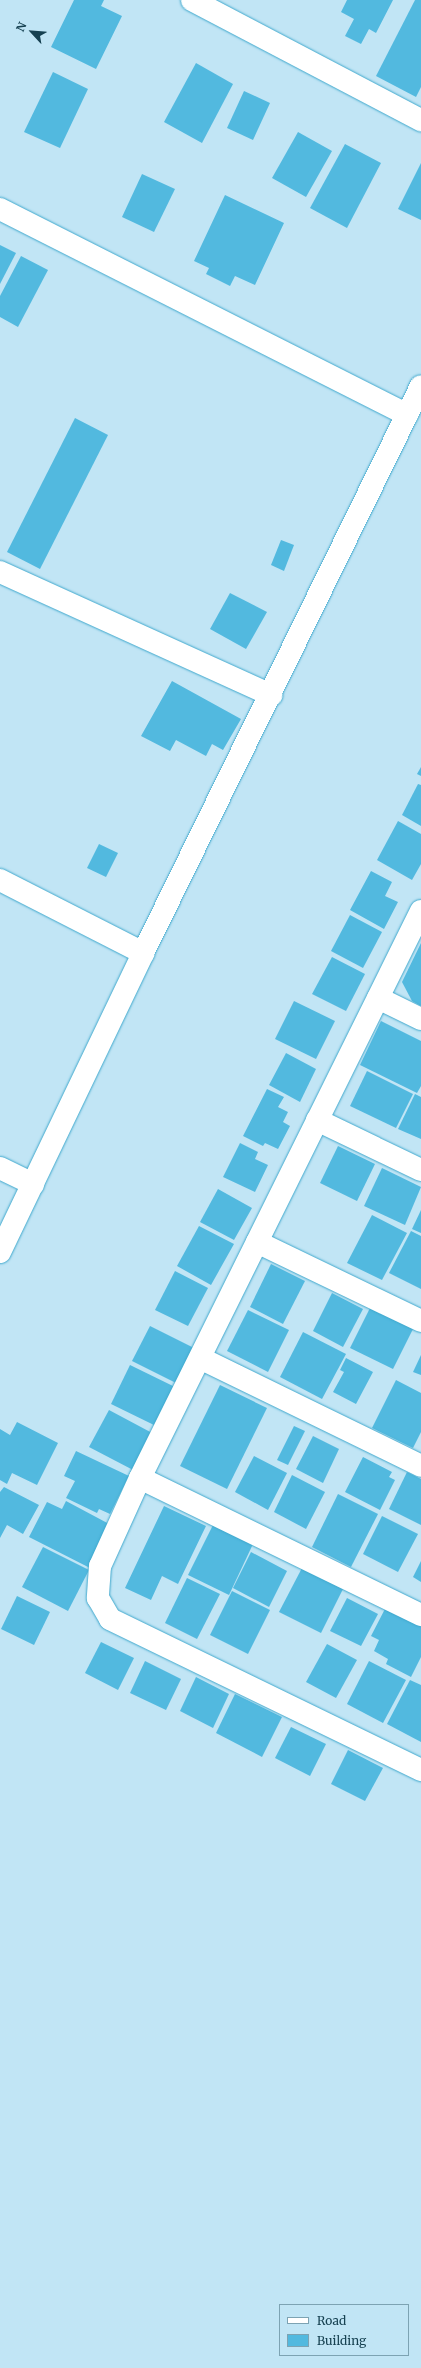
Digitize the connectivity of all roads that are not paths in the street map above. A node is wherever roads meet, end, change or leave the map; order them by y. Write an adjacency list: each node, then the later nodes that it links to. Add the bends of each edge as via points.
1 (192, 0): 2 (street)
2 (421, 120)
3 (0, 209): 5 (street)
4 (421, 386): 5 (street)
5 (407, 415): 7 (street)
6 (0, 572): 7 (street)
7 (271, 695): 10 (street)
8 (0, 880): 10 (street)
9 (421, 911): 11 (street)
10 (143, 952): 16 (street)
11 (378, 998): 12 (street); 13 (street)
12 (421, 1019)
13 (317, 1120): 15 (street); 17 (street)
14 (0, 1168): 16 (street)
15 (421, 1170)
16 (33, 1184): 18 (street)
17 (257, 1242): 19 (street); 20 (street)
18 (0, 1252)
19 (421, 1321)
20 (200, 1358): 21 (street); 22 (street)
21 (421, 1466)
22 (140, 1478): 23 (street); 24 (street, via 100,1566 98,1598 110,1619)
23 (421, 1615)
24 (421, 1770)

